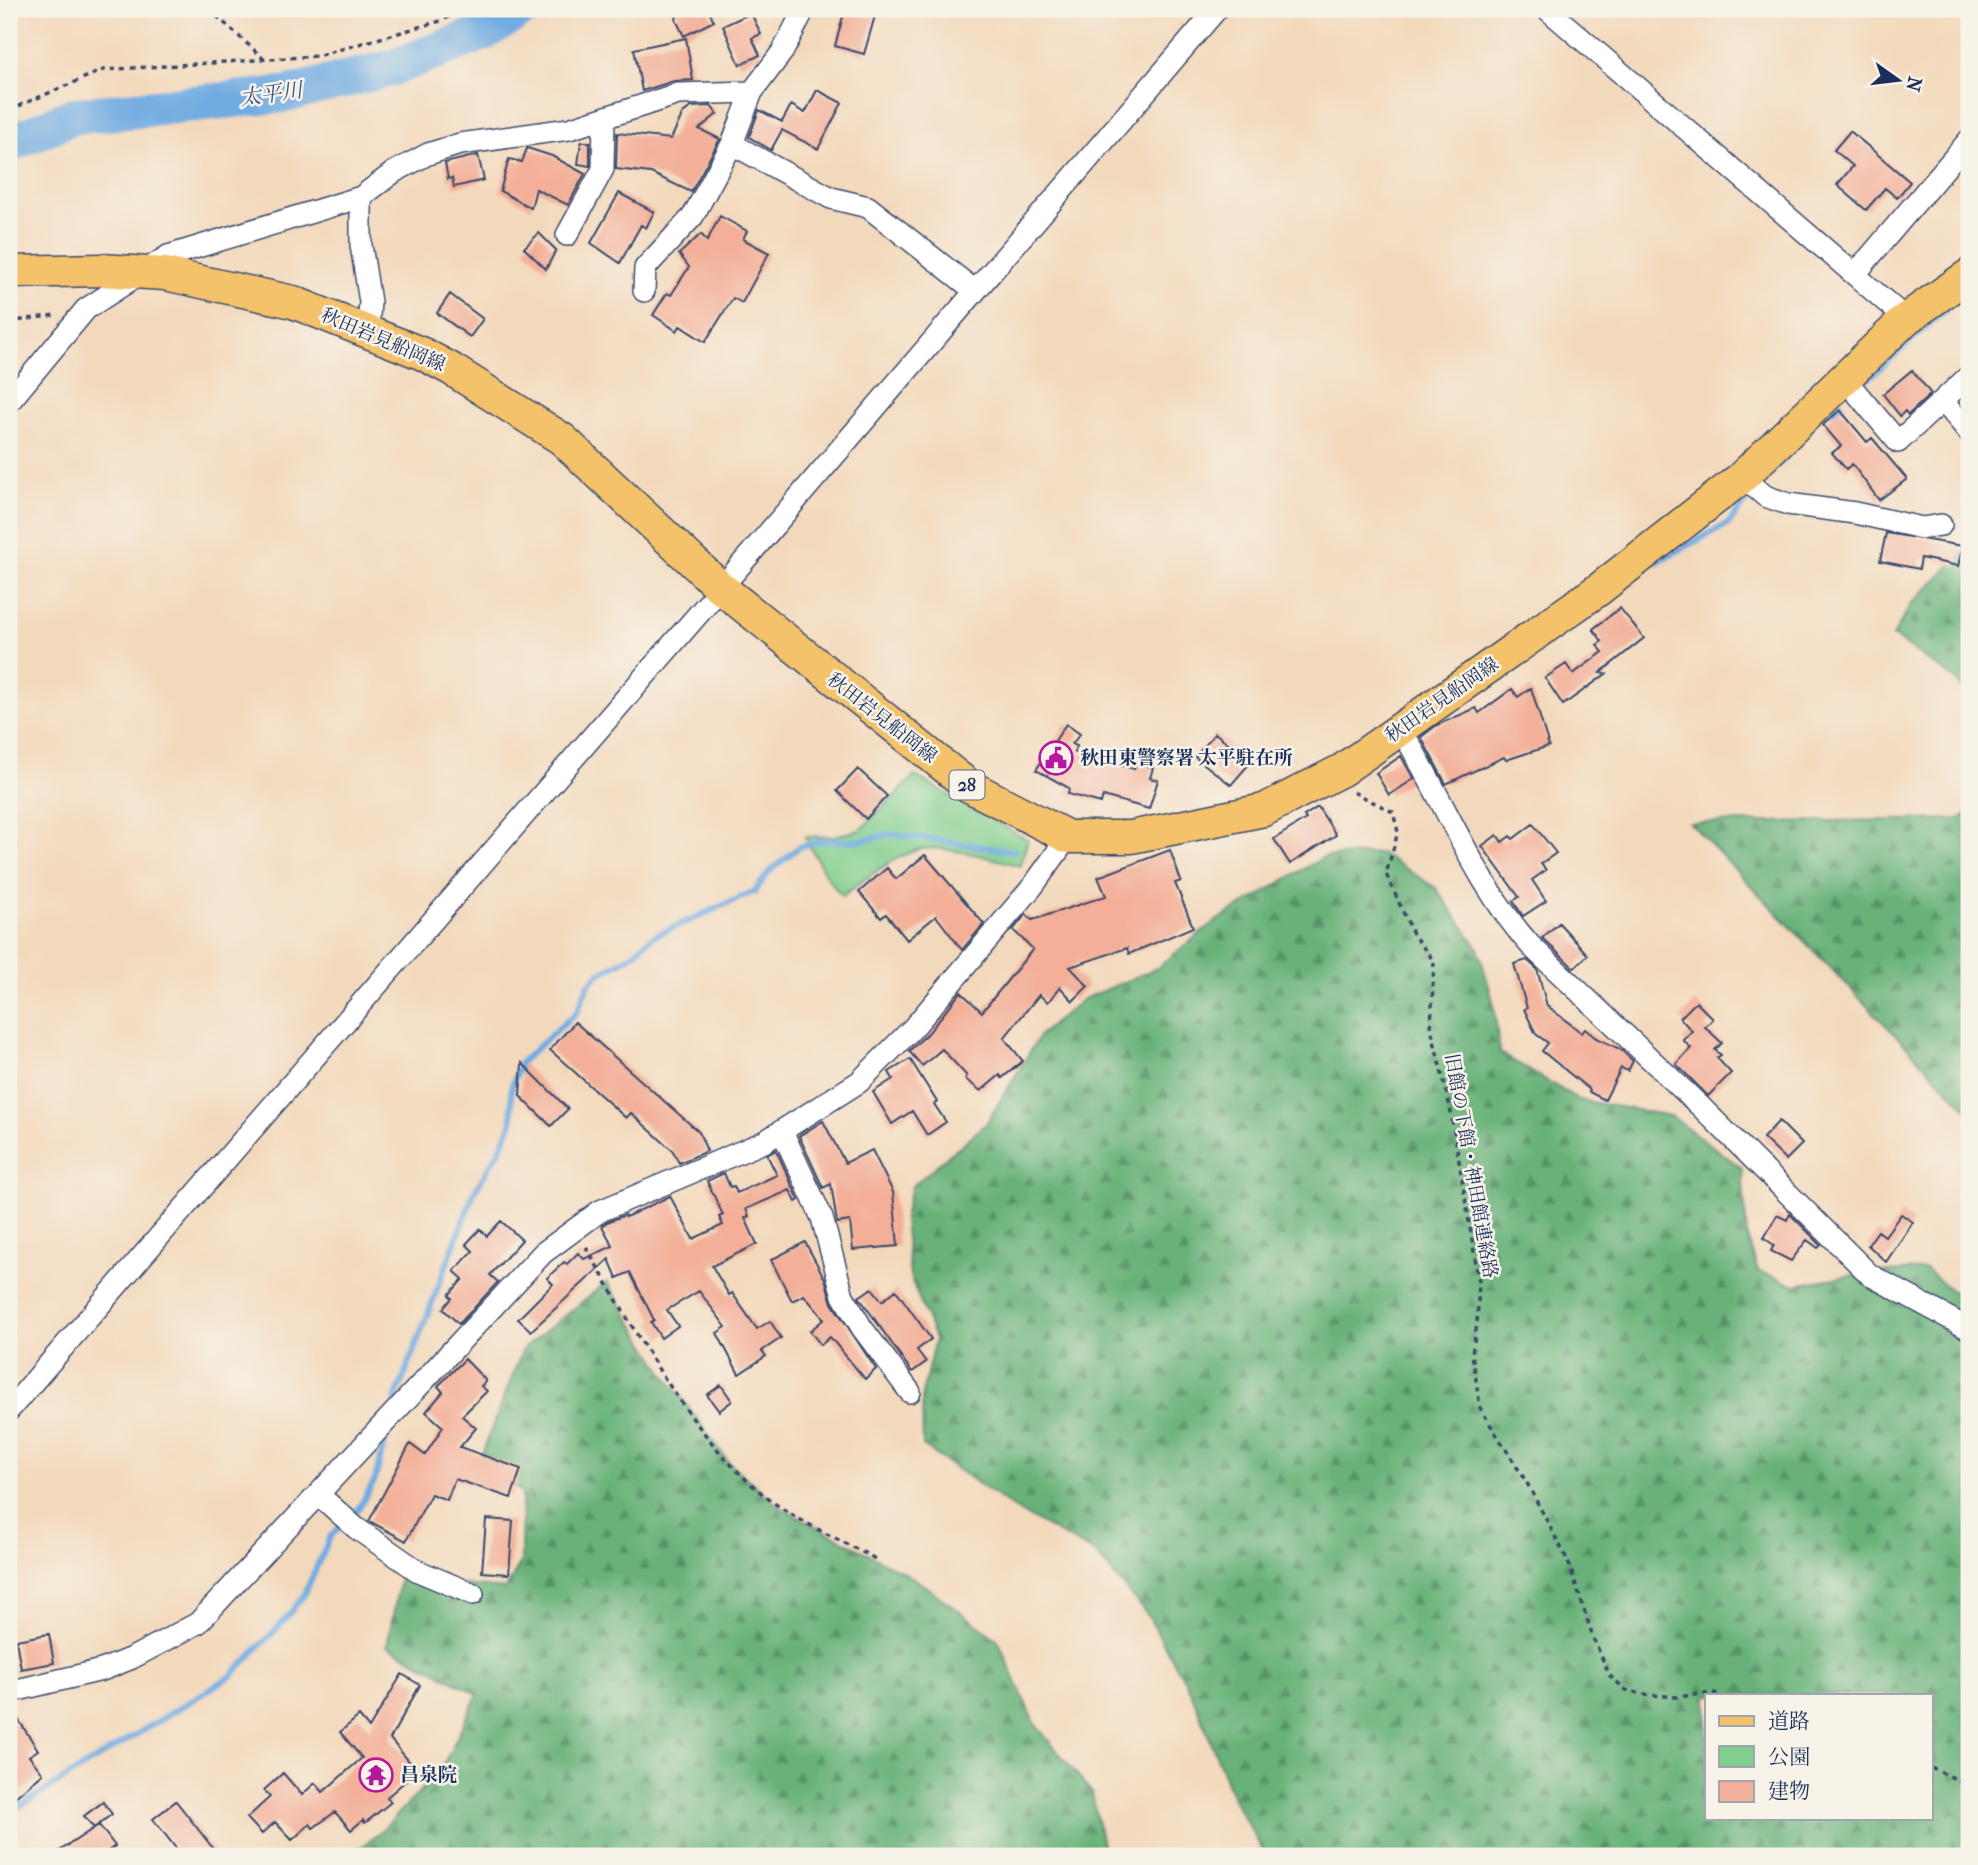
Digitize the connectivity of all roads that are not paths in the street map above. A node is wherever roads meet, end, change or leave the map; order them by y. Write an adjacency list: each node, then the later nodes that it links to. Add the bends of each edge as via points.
1 (804, 9): 4 (street, via 783,51)
2 (1217, 9): 14 (street)
3 (1547, 9): 12 (street)
4 (752, 92): 5 (street, via 678,94); 7 (street)
5 (604, 119): 8 (street, via 569,129 460,144 428,154); 9 (street, via 603,169)
6 (1969, 140): 12 (street)
7 (732, 144): 14 (street, via 831,198 868,207); 15 (street, via 693,216 645,268)
8 (361, 197): 11 (street, via 168,256); 17 (street, via 361,245 370,302)
9 (567, 235)
10 (9, 272): 11 (main road, 秋田岩見船岡線 / 28)
11 (144, 272): 17 (main road, 秋田岩見船岡線 / 28, via 293,302); 21 (street, via 86,309)
12 (1856, 273): 16 (street)
13 (1969, 275): 16 (main road, 秋田岩見船岡線 / 28)
14 (974, 290): 25 (street)
15 (644, 291)
16 (1906, 319): 19 (main road, 秋田岩見船岡線 / 28)
17 (368, 331): 25 (main road, 秋田岩見船岡線 / 28, via 450,369 562,439)
18 (1969, 376): 20 (street)
19 (1844, 378): 20 (street, via 1898,442); 23 (main road, 秋田岩見船岡線 / 28)
20 (1943, 401): 22 (street)
21 (9, 402)
22 (1969, 432)
23 (1743, 477): 24 (street, via 1765,496 1788,504 1922,527); 26 (main road, 秋田岩見船岡線 / 28, via 1598,590)
24 (1941, 525)
25 (721, 588): 27 (main road, 秋田岩見船岡線 / 28, via 969,786); 31 (street)
26 (1400, 728): 27 (main road, 秋田岩見船岡線 / 28, via 1342,770 1264,810 1131,836); 29 (street, via 1505,918 1531,946 1870,1275)
27 (1068, 837): 28 (street, via 1033,886 914,1027 859,1082)
28 (782, 1131): 30 (street, via 822,1218 843,1296); 32 (street, via 641,1191 575,1227 543,1253)
29 (1969, 1329)
30 (910, 1392)
31 (9, 1410)
32 (319, 1494): 33 (street, via 356,1528 418,1571); 34 (street, via 198,1623 102,1670)
33 (473, 1594)
34 (9, 1692)

